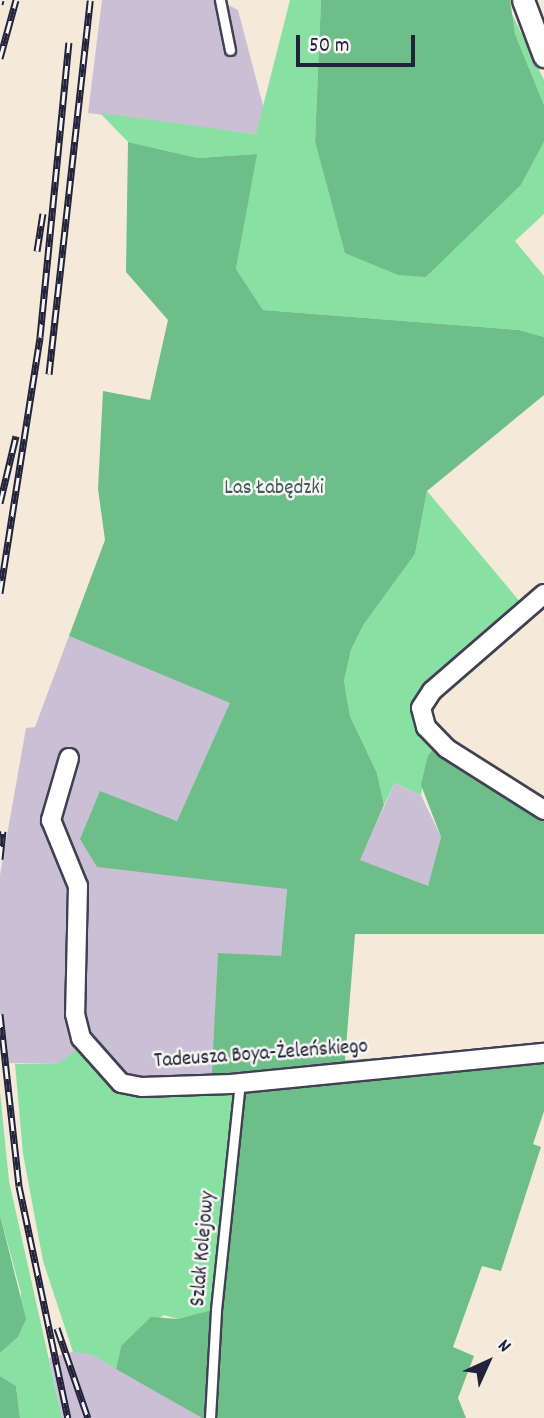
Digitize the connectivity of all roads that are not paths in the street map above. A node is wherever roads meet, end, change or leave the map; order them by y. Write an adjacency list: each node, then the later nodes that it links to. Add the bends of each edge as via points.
1 (220, 0): 3 (lane)
2 (523, 0): 4 (street)
3 (229, 50)
4 (544, 56)
5 (544, 594): 7 (street, via 432,691 421,708 426,727 446,748)
6 (69, 758): 9 (street, Tadeusza Boya-Żeleńskiego, via 51,820 78,886 74,977 80,1038 121,1083 142,1087)
7 (544, 810)
8 (544, 1053): 9 (street, Tadeusza Boya-Żeleńskiego)
9 (240, 1083): 10 (lane, Szlak Kolejowy, via 216,1310)
10 (210, 1418)

